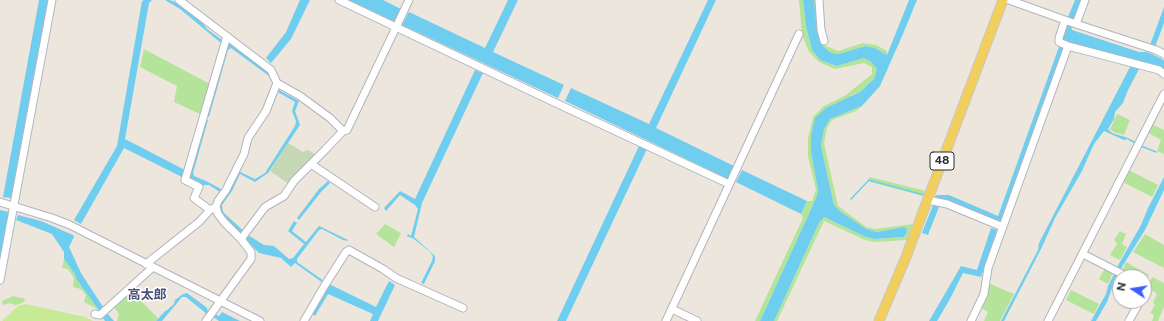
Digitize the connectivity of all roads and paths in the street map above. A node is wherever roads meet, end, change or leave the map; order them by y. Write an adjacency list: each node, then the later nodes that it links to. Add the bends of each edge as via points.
1 (52, 0): 25 (street)
2 (179, 0): 13 (street)
3 (339, 0): 11 (street)
4 (408, 0): 11 (street)
5 (819, 0): 14 (street)
6 (1003, 0): 23 (main road, 48)
7 (1009, 0): 9 (street)
8 (1085, 0): 10 (street)
9 (1065, 20): 10 (street); 15 (street, via 1059,42)
10 (1076, 24): 16 (street)
11 (396, 27): 20 (street, via 347,130); 22 (street)
12 (799, 34): 22 (street)
13 (227, 36): 18 (street, via 271,70); 27 (street, via 185,180 199,187 194,198)
14 (824, 41)
15 (1068, 46): 17 (street, via 1159,70); 28 (street)
16 (1164, 54)
17 (1164, 74)
18 (277, 83): 20 (street, via 330,118); 27 (street, via 266,111 248,138 244,154 226,190)
19 (1164, 94): 30 (street)
20 (343, 131): 21 (street)
21 (311, 164): 26 (street); 29 (street, via 294,181 284,196 265,207)
22 (730, 184): 36 (street)
23 (928, 200): 28 (street, via 947,204); 44 (main road, 48)
24 (0, 202): 25 (street)
25 (13, 205): 31 (street, via 70,225); 33 (street)
26 (375, 207)
27 (213, 208): 29 (street, via 224,222); 31 (street)
28 (1003, 228): 45 (street, via 988,268 984,294)
29 (243, 236): 34 (street, via 252,252 251,259)
30 (1083, 254): 32 (street); 46 (street)
31 (150, 266): 34 (street); 38 (street)
32 (1112, 269)
33 (0, 280)
34 (220, 301): 39 (street); 40 (street)
35 (463, 308): 41 (street, via 396,278 349,250)
36 (672, 309): 42 (street); 43 (street)
37 (1136, 309): 47 (street)
38 (100, 313)
39 (206, 321)
40 (260, 321)
41 (304, 321)
42 (666, 321)
43 (697, 321)
44 (879, 321)
45 (971, 321)
46 (1048, 321)
47 (1130, 321)

